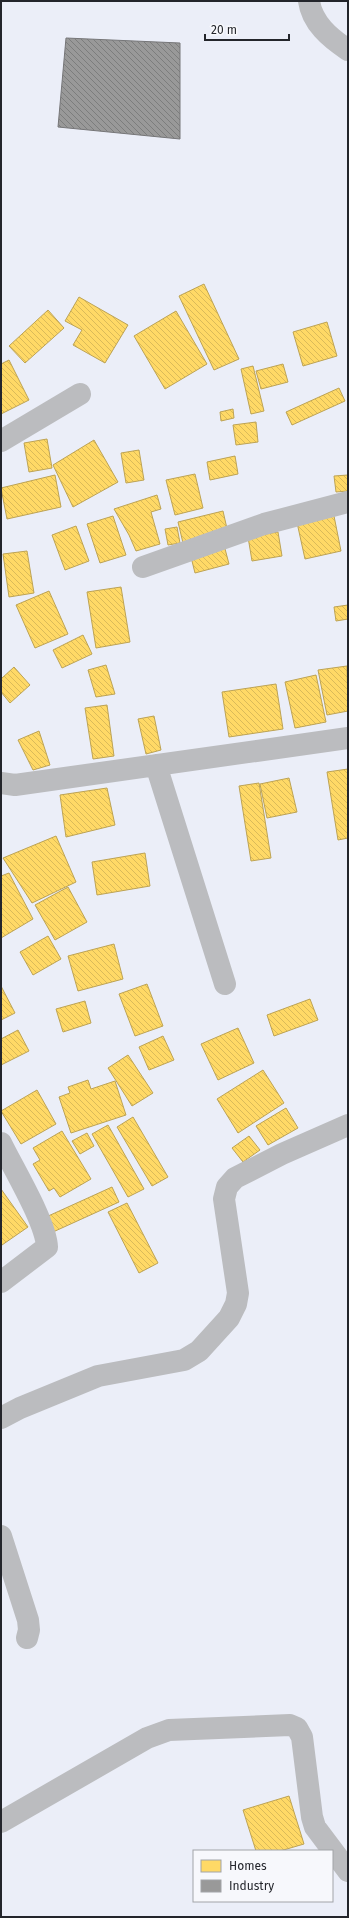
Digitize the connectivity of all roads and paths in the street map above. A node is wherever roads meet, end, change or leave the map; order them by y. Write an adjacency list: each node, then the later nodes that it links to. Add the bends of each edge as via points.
1 (309, 1): 2 (street, via 316,22 333,40)
2 (348, 50)
3 (80, 394): 4 (street)
4 (1, 441)
5 (348, 502): 6 (street, via 264,524)
6 (143, 567)
7 (348, 738): 8 (street)
8 (156, 765): 9 (street, via 14,785); 10 (street)
9 (1, 783)
10 (225, 984)
11 (348, 1125): 14 (street, via 235,1178 227,1187 224,1199 238,1293 229,1318 199,1351 184,1360 98,1376)
12 (1, 1143): 13 (street, via 35,1210 47,1247)
13 (1, 1282)
14 (1, 1418)
15 (1, 1536): 16 (street, via 28,1620)
16 (27, 1638)
17 (1, 1822): 18 (street, via 147,1738 168,1730 290,1725 297,1728 302,1737 312,1817)
18 (333, 1850)
19 (333, 1850): 20 (street)
20 (348, 1871)

